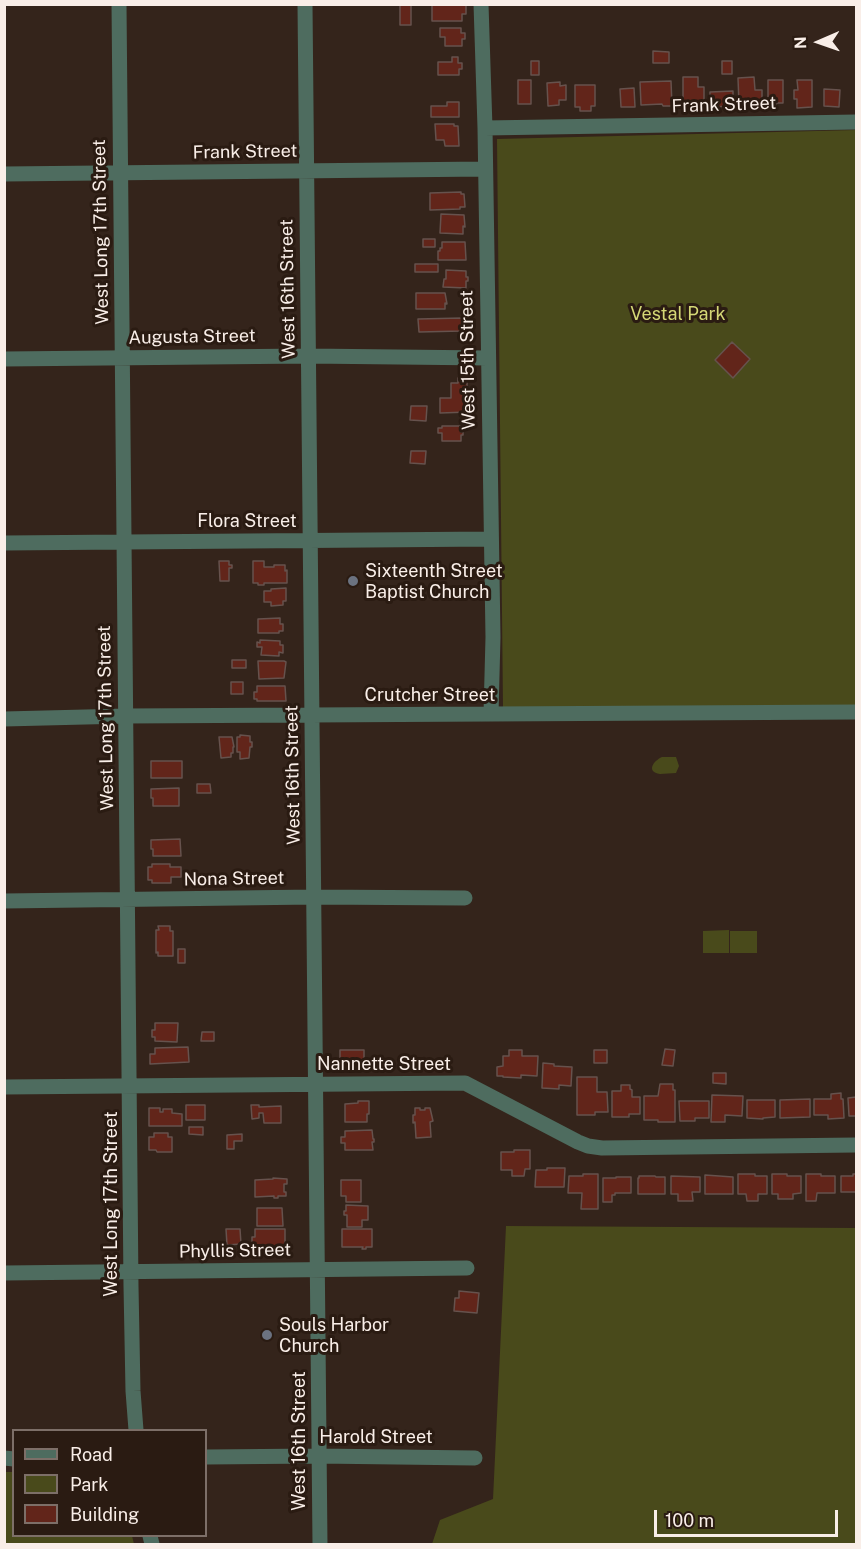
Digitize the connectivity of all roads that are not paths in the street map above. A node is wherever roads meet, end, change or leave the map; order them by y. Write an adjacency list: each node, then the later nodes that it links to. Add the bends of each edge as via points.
1 (119, 4): 8 (street, West Long 17th Street)
2 (305, 4): 7 (street, West 16th Street)
3 (481, 4): 5 (street, West 15th Street)
4 (856, 122): 5 (street, Frank Street)
5 (485, 128): 6 (street, West 15th Street)
6 (485, 169): 7 (street, Frank Street); 12 (street, West 15th Street)
7 (307, 171): 8 (street, Frank Street); 10 (street, West 16th Street)
8 (120, 173): 9 (street, Frank Street); 11 (street, West Long 17th Street)
9 (4, 174)
10 (308, 356): 11 (street, Augusta Street); 12 (street, Augusta Street); 15 (street, West 16th Street)
11 (122, 357): 13 (street, Augusta Street); 16 (street, West Long 17th Street)
12 (488, 358): 14 (street, West 15th Street)
13 (4, 359)
14 (490, 539): 15 (street, Flora Street); 19 (street, West 15th Street)
15 (310, 540): 16 (street, Flora Street); 20 (street, West 16th Street)
16 (124, 541): 17 (street, Flora Street); 21 (street, West Long 17th Street)
17 (4, 543)
18 (856, 712): 19 (street, Crutcher Street)
19 (491, 714): 20 (street, Crutcher Street)
20 (312, 715): 21 (street, Crutcher Street); 23 (street, West 16th Street)
21 (126, 716): 22 (street, Crutcher Street); 25 (street, West Long 17th Street)
22 (4, 719)
23 (314, 897): 24 (street, Nona Street); 25 (street, Nona Street); 27 (street, West 16th Street)
24 (465, 898)
25 (128, 899): 26 (street, Nona Street); 28 (street, West Long 17th Street)
26 (4, 901)
27 (316, 1084): 28 (street, Nannette Street); 30 (street, Nannette Street, via 465,1083 578,1142 602,1148); 32 (street, West 16th Street)
28 (129, 1086): 29 (street, Nannette Street); 33 (street, West Long 17th Street)
29 (4, 1087)
30 (856, 1145)
31 (466, 1268): 32 (street, Phyllis Street)
32 (318, 1269): 33 (street, Phyllis Street); 36 (street, West 16th Street)
33 (131, 1271): 34 (street, Phyllis Street); 35 (street, West Long 17th Street)
34 (4, 1273)
35 (136, 1429)
36 (318, 1456): 37 (street, Harold Street); 38 (street, Harold Street); 39 (street, West 16th Street)
37 (207, 1457)
38 (475, 1458)
39 (320, 1545)

